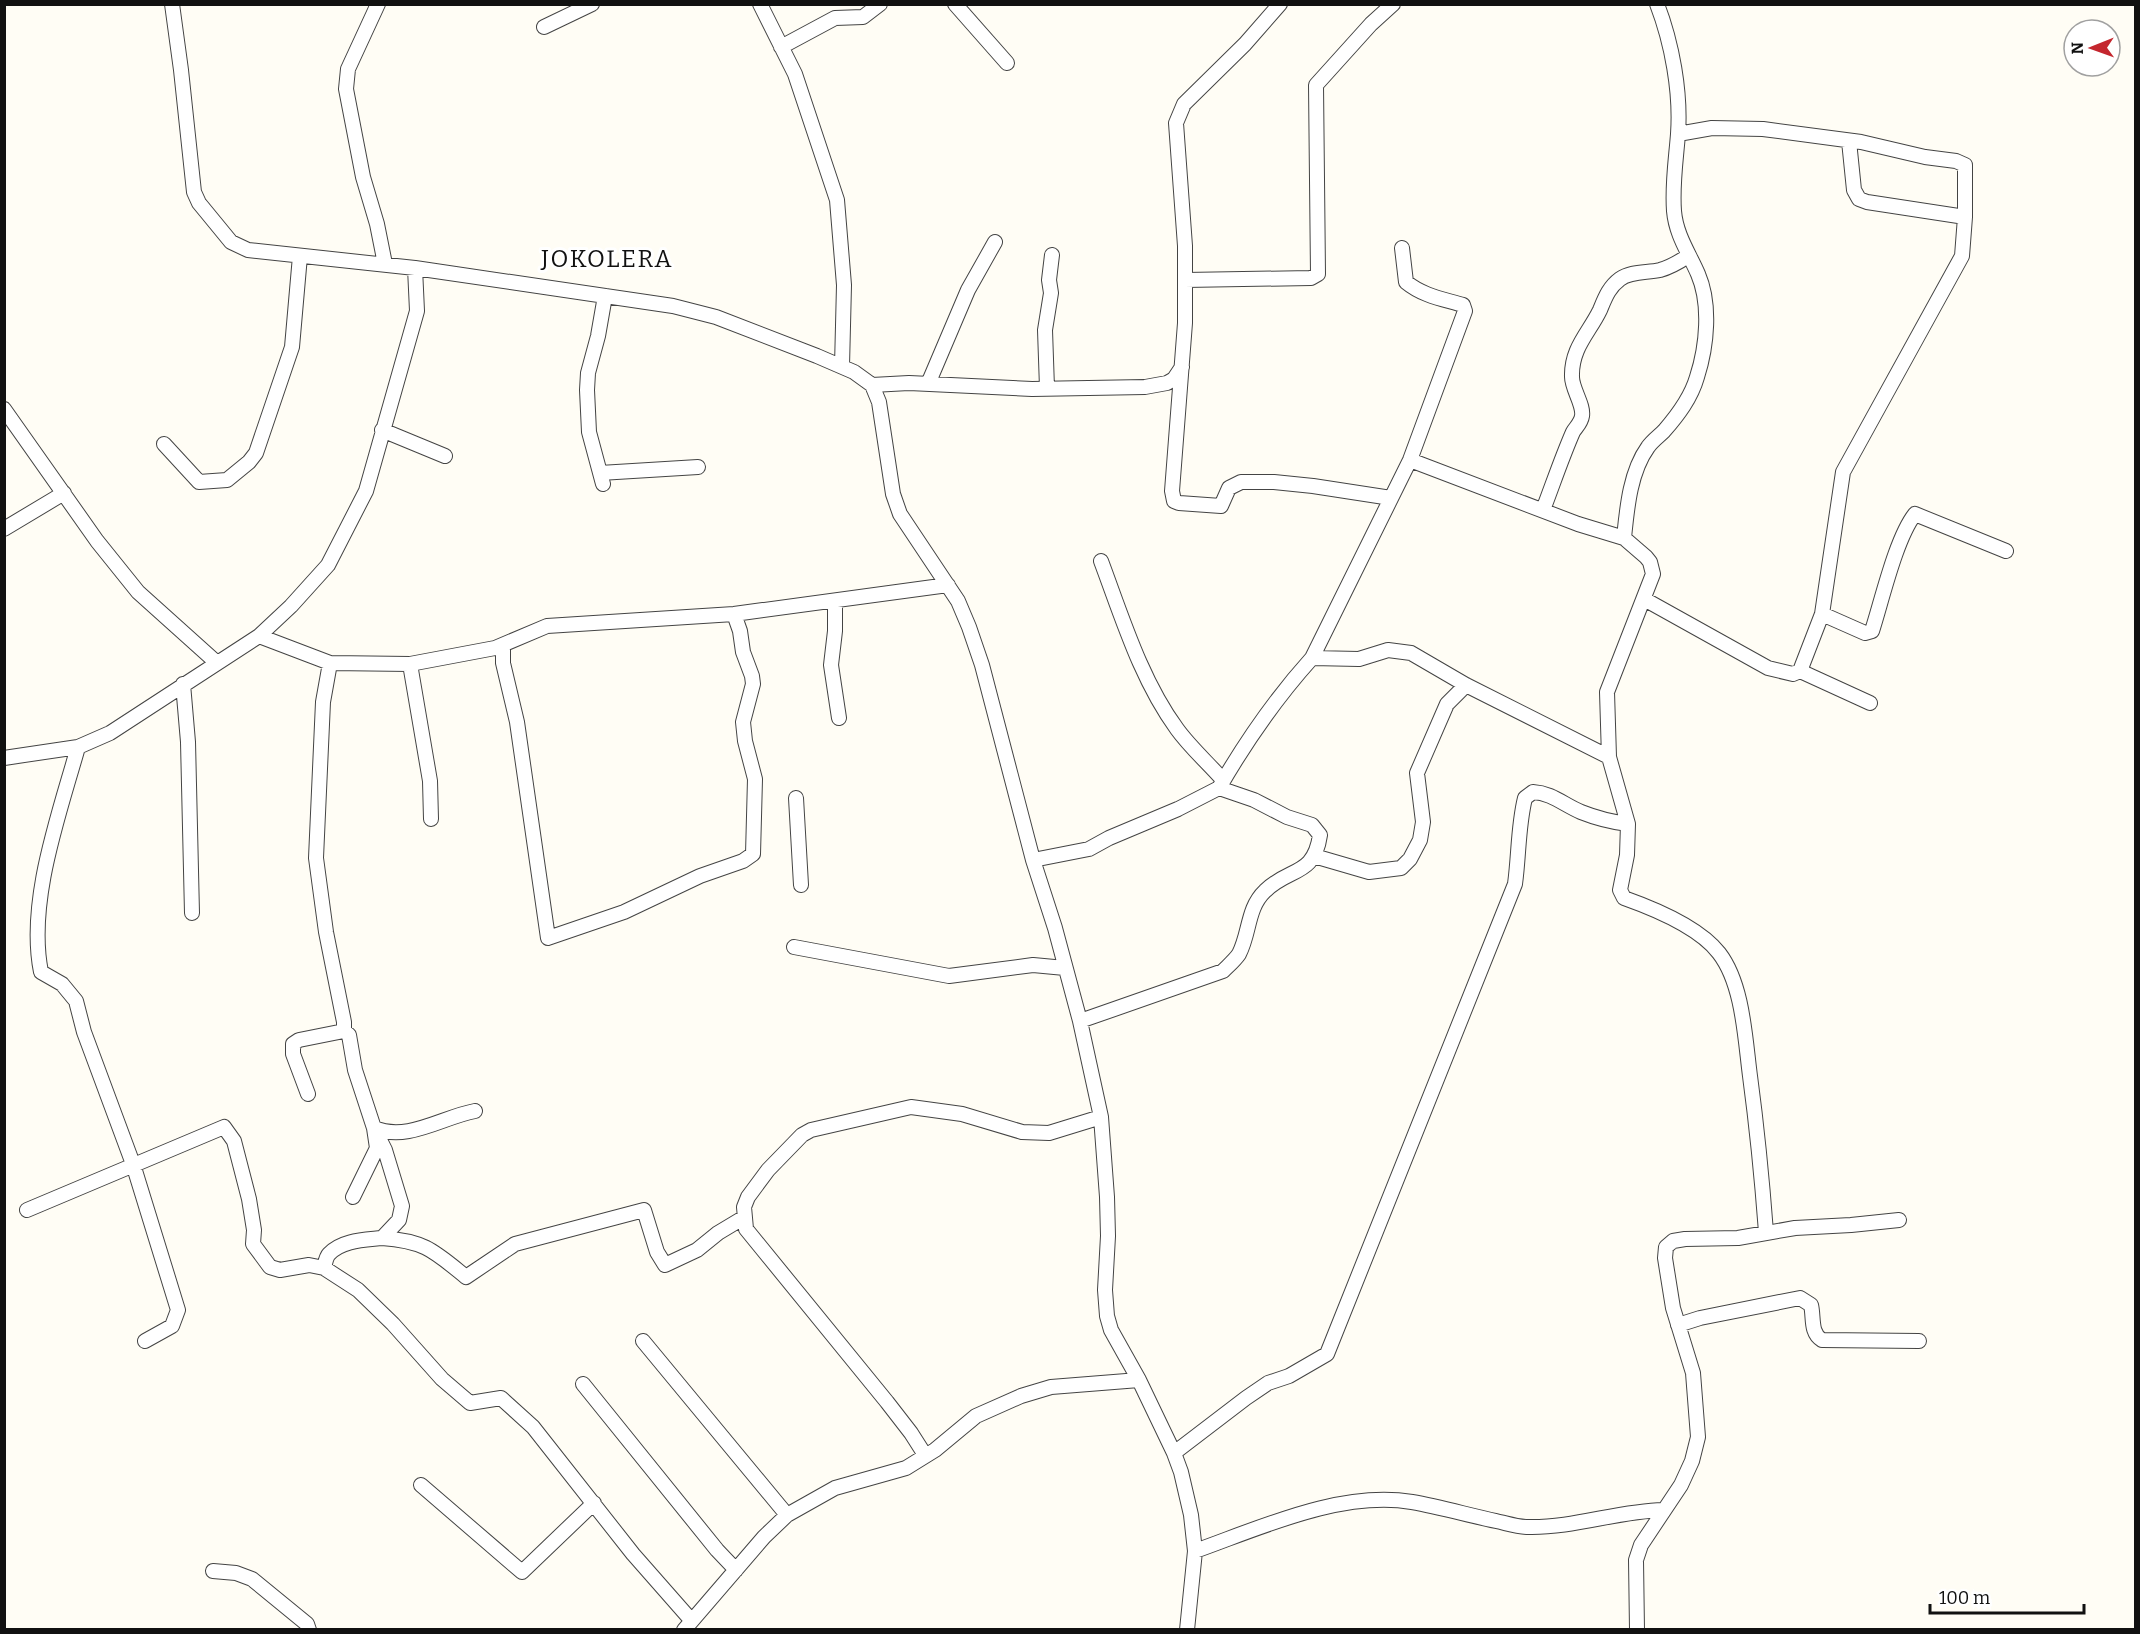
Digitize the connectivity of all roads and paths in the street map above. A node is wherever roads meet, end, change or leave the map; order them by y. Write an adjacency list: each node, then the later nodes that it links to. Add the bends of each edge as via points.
1 (172, 4): 19 (street, via 192,180 199,203 231,242 248,250)
2 (378, 4): 21 (street, via 348,69 346,89)
3 (592, 4): 10 (street)
4 (760, 4): 11 (street)
5 (880, 4): 11 (street, via 863,17 835,18)
6 (955, 4): 12 (street)
7 (1280, 4): 23 (street, via 1179,113 1175,129)
8 (1393, 4): 23 (street, via 1316,85 1318,274 1311,278)
9 (1656, 4): 13 (street, via 1676,85)
10 (544, 27)
11 (781, 47): 25 (street, via 795,74 837,200 844,285)
12 (1007, 63)
13 (1678, 134): 14 (street, via 1712,128 1763,129); 20 (street, via 1674,212)
14 (1849, 141): 15 (street, via 1854,190 1859,199); 15 (street, via 1965,165)
15 (1965, 217): 47 (street, via 1962,256 1843,472)
16 (995, 242): 27 (street, via 968,290)
17 (1402, 248): 34 (street, via 1406,282 1429,296 1463,305 1465,311)
18 (1052, 255): 29 (street, via 1045,330)
19 (300, 256): 21 (street); 32 (street, via 292,347 256,453 227,480 199,482)
20 (1688, 256): 38 (street, via 1662,269 1628,275 1604,298 1576,350 1572,376 1582,417); 40 (street, via 1705,299 1703,350 1697,377 1677,416 1648,446 1637,467)
21 (385, 264): 22 (street)
22 (415, 268): 24 (street); 31 (street, via 417,311)
23 (1185, 280): 26 (street)
24 (605, 296): 25 (street, via 716,317); 35 (street, via 587,390 589,432 602,479)
25 (842, 366): 28 (street)
26 (1182, 367): 29 (street, via 1167,383 1145,387); 37 (street, via 1172,491 1176,503 1221,506 1229,488 1241,482 1313,486)
27 (928, 384): 28 (street); 29 (street)
28 (872, 385): 43 (street, via 879,402 893,494 900,514)
29 (1047, 388)
30 (4, 409): 36 (street)
31 (382, 430): 33 (street); 48 (street, via 366,491 328,566)
32 (164, 444)
33 (445, 456)
34 (1410, 460): 37 (street); 38 (street)
35 (698, 467)
36 (64, 494): 39 (street); 51 (street, via 138,592)
37 (1391, 498): 50 (street)
38 (1543, 510): 40 (street)
39 (4, 529)
40 (1624, 538): 44 (street, via 1653,568)
41 (2006, 551): 47 (street, via 1914,514 1894,559 1872,631 1864,633)
42 (1101, 561): 63 (street, via 1165,710)
43 (948, 585): 45 (street); 68 (street, via 963,612 982,665)
44 (1644, 599): 54 (street, via 1768,668 1793,674); 60 (street, via 1607,692)
45 (835, 601): 46 (street); 58 (street, via 831,665)
46 (734, 614): 49 (street, via 547,626); 49 (street, via 753,684 743,722 754,779 753,854 624,912 548,938)
47 (1822, 614): 54 (street)
48 (259, 636): 51 (street); 52 (street)
49 (502, 645): 53 (street, via 483,652)
50 (1312, 658): 56 (street, via 1359,659 1398,650 1411,653); 63 (street, via 1253,731)
51 (217, 663): 55 (street)
52 (330, 663): 53 (street); 75 (street, via 323,702 316,858)
53 (410, 664): 65 (street, via 430,781)
54 (1800, 671): 57 (street)
55 (183, 684): 59 (street, via 110,733); 71 (street)
56 (1466, 685): 60 (street); 67 (street, via 1448,704 1417,773 1423,822 1420,840 1410,859 1401,868 1369,872)
57 (1870, 703)
58 (839, 718)
59 (78, 747): 61 (street); 80 (street, via 45,871 38,956 41,972 62,984 76,1000)
60 (1609, 757): 66 (street)
61 (4, 758)
62 (530, 780): 69 (street, via 538,811)
63 (1221, 784): 67 (street, via 1312,825 1320,835); 68 (street, via 1178,809 1089,849)
64 (796, 798): 70 (street)
65 (431, 819)
66 (1628, 824): 85 (street, via 1620,890 1624,898 1700,934 1727,964 1732,978 1746,1037); 94 (street, via 1592,816 1551,794 1533,792 1525,798 1515,884 1327,1354 1268,1383)
67 (1314, 856): 74 (street, via 1308,865 1265,891 1249,917 1238,956 1223,971)
68 (1033, 860): 73 (street)
69 (536, 883)
70 (801, 885)
71 (192, 913)
72 (794, 947): 73 (street, via 949,975 1033,965)
73 (1065, 968): 74 (street)
74 (1080, 1021): 78 (street)
75 (344, 1031): 76 (street, via 292,1044); 79 (street, via 349,1035 355,1070)
76 (308, 1094)
77 (475, 1111): 79 (street, via 398,1134)
78 (1101, 1117): 83 (street, via 1049,1133 1022,1131 962,1114 911,1107 811,1130 795,1142 755,1187); 92 (street, via 1107,1197 1107,1316)
79 (374, 1128): 81 (street, via 377,1148); 86 (street, via 386,1150 402,1206 399,1220)
80 (133, 1164): 82 (street); 87 (street, via 224,1127 234,1141 249,1199 253,1244 260,1255 270,1267 280,1270 309,1264); 89 (street, via 178,1310 172,1326)
81 (353, 1197)
82 (27, 1210)
83 (743, 1218): 86 (street, via 697,1250 665,1265 644,1210 515,1244 466,1277 435,1252 408,1240); 95 (street, via 746,1229 887,1402)
84 (1899, 1220): 85 (street)
85 (1766, 1232): 88 (street, via 1669,1243 1665,1258)
86 (382, 1238): 87 (street, via 341,1246 328,1255)
87 (324, 1268): 97 (street, via 358,1290 442,1379 470,1402 501,1398 533,1427)
88 (1678, 1325): 91 (street, via 1800,1298 1811,1305 1814,1329 1822,1340); 98 (street, via 1693,1373 1698,1437 1681,1485)
89 (145, 1341)
90 (643, 1341): 99 (street)
91 (1918, 1341)
92 (1139, 1380): 94 (street); 95 (street, via 1051,1387 1021,1396 976,1416)
93 (583, 1384): 101 (street)
94 (1174, 1453): 100 (street, via 1182,1472)
95 (925, 1455): 99 (street, via 906,1468 835,1488)
96 (421, 1485): 97 (street, via 522,1572)
97 (594, 1503): 103 (street)
98 (1663, 1509): 100 (street, via 1525,1528 1386,1499 1354,1502 1269,1524); 106 (street, via 1636,1560)
99 (787, 1515): 101 (street)
100 (1195, 1551): 105 (street)
101 (736, 1570): 103 (street)
102 (213, 1571): 104 (street, via 252,1579)
103 (687, 1624)
104 (309, 1629)
105 (1187, 1629)
106 (1637, 1629)

